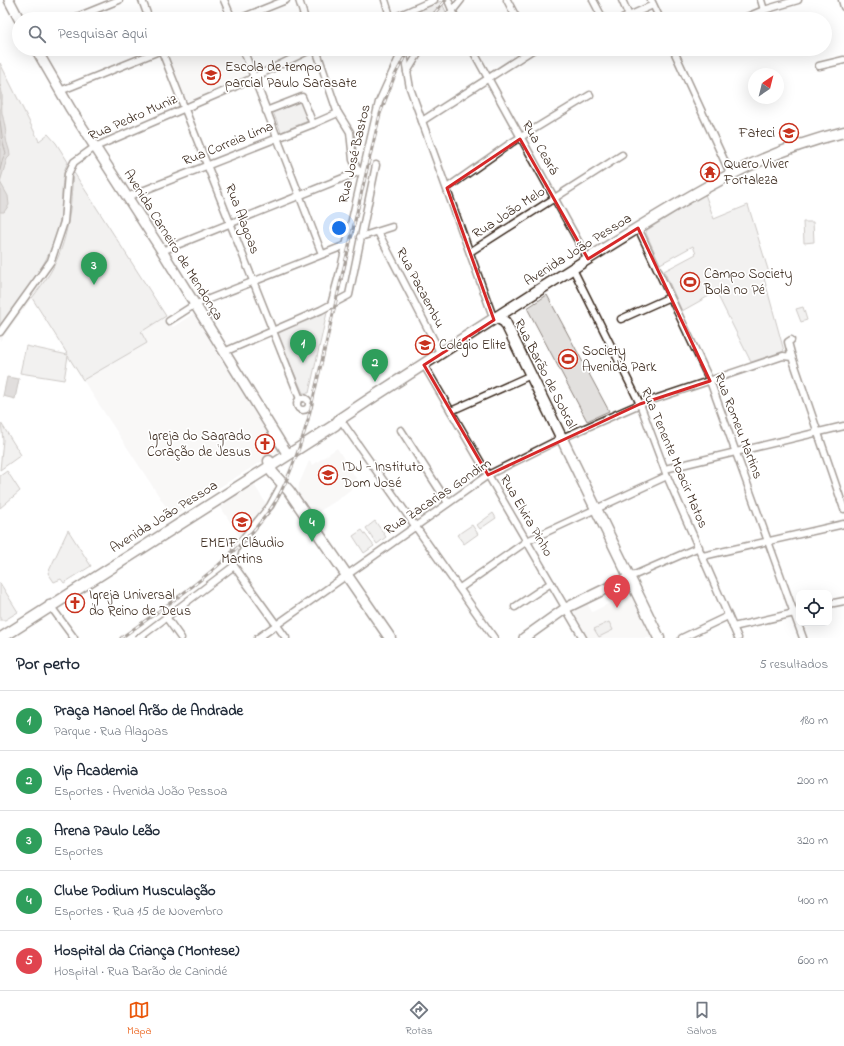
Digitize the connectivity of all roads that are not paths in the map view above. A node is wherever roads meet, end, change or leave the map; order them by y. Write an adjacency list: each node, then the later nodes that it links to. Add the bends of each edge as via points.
1 (9, 0): 20 (main road)
2 (119, 0): 21 (street)
3 (142, 0): 22 (street)
4 (224, 0): 23 (street)
5 (286, 0): 24 (street)
6 (299, 0): 25 (street)
7 (385, 0): 26 (street)
8 (434, 0): 27 (street)
9 (448, 0): 28 (street)
10 (461, 0): 28 (street)
11 (507, 0): 29 (street)
12 (593, 0): 30 (street)
13 (622, 0): 31 (street)
14 (761, 0): 19 (street)
15 (798, 0): 19 (street)
16 (842, 0): 18 (street)
17 (652, 3): 32 (street); 33 (street)
18 (844, 7)
19 (764, 10): 34 (street)
20 (15, 12)
21 (89, 12)
22 (146, 12)
23 (229, 12)
24 (256, 12)
25 (303, 12)
26 (389, 12)
27 (407, 12)
28 (452, 12)
29 (513, 12)
30 (599, 12)
31 (627, 12)
32 (636, 12)
33 (656, 12)
34 (759, 12)
35 (40, 56): 52 (main road, Avenida Carneiro de Mendonça)
36 (145, 56): 52 (street)
37 (165, 56): 54 (street, Rua Alagoas)
38 (245, 56): 50 (street)
39 (298, 56): 50 (street, Rua Pedro Muniz)
40 (318, 56): 56 (street)
41 (400, 56): 66 (street, Rua José Bastos, via 379,102)
42 (404, 56): 49 (street, Rua Barão de Sobral)
43 (417, 56): 49 (street)
44 (476, 56): 51 (street, Rua Ceará)
45 (523, 56): 51 (street)
46 (676, 56): 67 (street)
47 (844, 60): 48 (street)
48 (819, 66)
49 (407, 72): 57 (street, Rua Barão de Sobral)
50 (253, 78): 54 (street, Rua Pedro Muniz); 55 (street)
51 (488, 78): 57 (street); 61 (street, Rua Ceará)
52 (60, 91): 62 (main road, Avenida Carneiro de Mendonça)
53 (590, 95): 61 (street)
54 (184, 108): 62 (street, Rua Pedro Muniz); 65 (street, Rua Alagoas)
55 (266, 111): 58 (street, via 302,97); 60 (street)
56 (338, 112): 58 (street, Rua Correia Lima); 66 (street, via 350,132 353,160)
57 (422, 121): 68 (street, Rua Barão de Sobral)
58 (313, 124): 60 (street, Rua Correia Lima)
59 (844, 132): 67 (main road, Avenida João Pessoa, via 761,158)
60 (277, 138): 65 (street, Rua Correia Lima); 69 (street)
61 (520, 139): 68 (street); 71 (street, Rua Ceará)
62 (95, 147): 70 (main road, Avenida Carneiro de Mendonça); 90 (street, Rua Pedro Muniz, via 74,162 68,174 64,222 51,261)
63 (622, 155): 71 (street, Rua João Melo)
64 (376, 165): 76 (street, Rua José Bastos)
65 (208, 166): 70 (street, Rua Correia Lima); 72 (street, Rua Alagoas)
66 (361, 170): 69 (street); 77 (street, Rua José Bastos)
67 (730, 173): 74 (main road, Avenida João Pessoa)
68 (447, 188): 79 (street, Rua Barão de Sobral)
69 (299, 195): 72 (street); 80 (street)
70 (126, 197): 78 (main road, Avenida Carneiro de Mendonça)
71 (554, 198): 79 (street, Rua João Melo); 81 (street, Rua Ceará)
72 (230, 223): 78 (street); 83 (street, Rua Alagoas)
73 (392, 227): 75 (street)
74 (638, 228): 81 (main road, Avenida João Pessoa); 84 (street, Rua Romeu Martins)
75 (378, 232): 76 (street); 94 (street, Rua Pacaembu)
76 (360, 237): 86 (street, Rua José Bastos, via 349,294)
77 (346, 245): 80 (street); 86 (street, Rua José Bastos)
78 (162, 251): 85 (main road, Avenida Carneiro de Mendonça)
79 (470, 252): 87 (street, Rua Barão de Sobral, via 492,314)
80 (322, 254): 83 (street)
81 (588, 259): 82 (main road, Avenida João Pessoa)
82 (573, 269): 87 (main road, Avenida João Pessoa); 100 (street, Rua Tenente Moacir Matos)
83 (253, 281): 85 (street); 91 (street, Rua Alagoas)
84 (670, 297): 88 (street); 98 (street, Rua Romeu Martins)
85 (194, 305): 89 (street); 93 (main road, Avenida Carneiro de Mendonça)
86 (331, 305): 91 (street)
87 (498, 318): 94 (main road, Avenida João Pessoa); 97 (main road, Rua Barão de Sobral, via 505,322)
88 (621, 319)
89 (169, 321)
90 (0, 332)
91 (272, 332): 93 (street); 99 (street, Rua Alagoas)
92 (792, 340): 95 (street, via 788,342)
93 (224, 352): 107 (main road, Avenida Carneiro de Mendonça)
94 (441, 354): 96 (main road, Avenida João Pessoa)
95 (792, 357): 98 (street, Rua Zacarias Gondim, via 783,356); 105 (street)
96 (424, 364): 101 (street, Rua Elvira Pinho); 102 (main road, Avenida João Pessoa)
97 (531, 375): 101 (street); 106 (main road, Rua Barão de Sobral)
98 (710, 381): 100 (street, Rua Zacarias Gondim); 108 (street, Rua Romeu Martins)
99 (300, 399)
100 (640, 404): 106 (street, Rua Zacarias Gondim); 110 (street, Rua Tenente Moacir Matos)
101 (451, 411): 111 (street, Rua Elvira Pinho)
102 (340, 419): 107 (main road, Avenida João Pessoa, via 335,425); 117 (street)
103 (844, 426): 105 (street)
104 (401, 430): 113 (street)
105 (817, 433): 108 (street); 115 (street)
106 (562, 438): 111 (street, Rua Zacarias Gondim); 114 (main road, Rua Barão de Sobral)
107 (287, 453): 109 (main road, Avenida João Pessoa)
108 (736, 453): 110 (street); 119 (street, Rua Romeu Martins)
109 (269, 464): 112 (main road); 129 (main road, Avenida João Pessoa)
110 (666, 472): 114 (street); 120 (street, Rua Tenente Moacir Matos)
111 (488, 475): 113 (street, Rua Zacarias Gondim); 118 (street, Rua Elvira Pinho)
112 (282, 484): 122 (street, via 270,506 237,546 233,558); 123 (main road)
113 (448, 503): 117 (street, Rua Zacarias Gondim)
114 (596, 508): 118 (street); 124 (main road, Rua Barão de Sobral)
115 (844, 509)
116 (844, 524): 119 (street)
117 (415, 525): 123 (street, Rua Zacarias Gondim); 126 (street)
118 (527, 541): 125 (street, Rua Elvira Pinho); 126 (street)
119 (768, 541): 121 (street); 132 (street, Rua Romeu Martins)
120 (699, 548): 121 (street, Rua Tenente Moacir Matos); 124 (street)
121 (703, 556): 134 (street, Rua Tenente Moacir Matos)
122 (234, 566): 135 (street); 136 (street)
123 (346, 576): 136 (street, Rua Zacarias Gondim); 146 (main road)
124 (630, 577): 131 (main road); 150 (main road, Rua Barão de Sobral)
125 (551, 583): 130 (street); 131 (street, Rua Elvira Pinho)
126 (460, 588): 147 (street)
127 (844, 601): 128 (street)
128 (832, 603)
129 (49, 604): 139 (main road, Avenida João Pessoa); 140 (main road, Avenida João Pessoa); 141 (street)
130 (515, 607)
131 (566, 608): 148 (main road); 149 (street, Rua Elvira Pinho)
132 (796, 611)
133 (796, 613): 138 (street)
134 (728, 616): 138 (street, Rua Tenente Moacir Matos); 151 (street)
135 (166, 617): 142 (street); 143 (street)
136 (276, 625): 144 (street, Rua Zacarias Gondim); 145 (street)
137 (800, 626): 153 (street, Rua Romeu Martins)
138 (733, 627): 152 (street, Rua Tenente Moacir Matos)
139 (0, 633)
140 (1, 638)
141 (74, 638)
142 (139, 638)
143 (181, 638)
144 (258, 638)
145 (286, 638)
146 (390, 638)
147 (494, 638)
148 (524, 638)
149 (583, 638)
150 (660, 638)
151 (682, 638)
152 (738, 638)
153 (803, 638)

